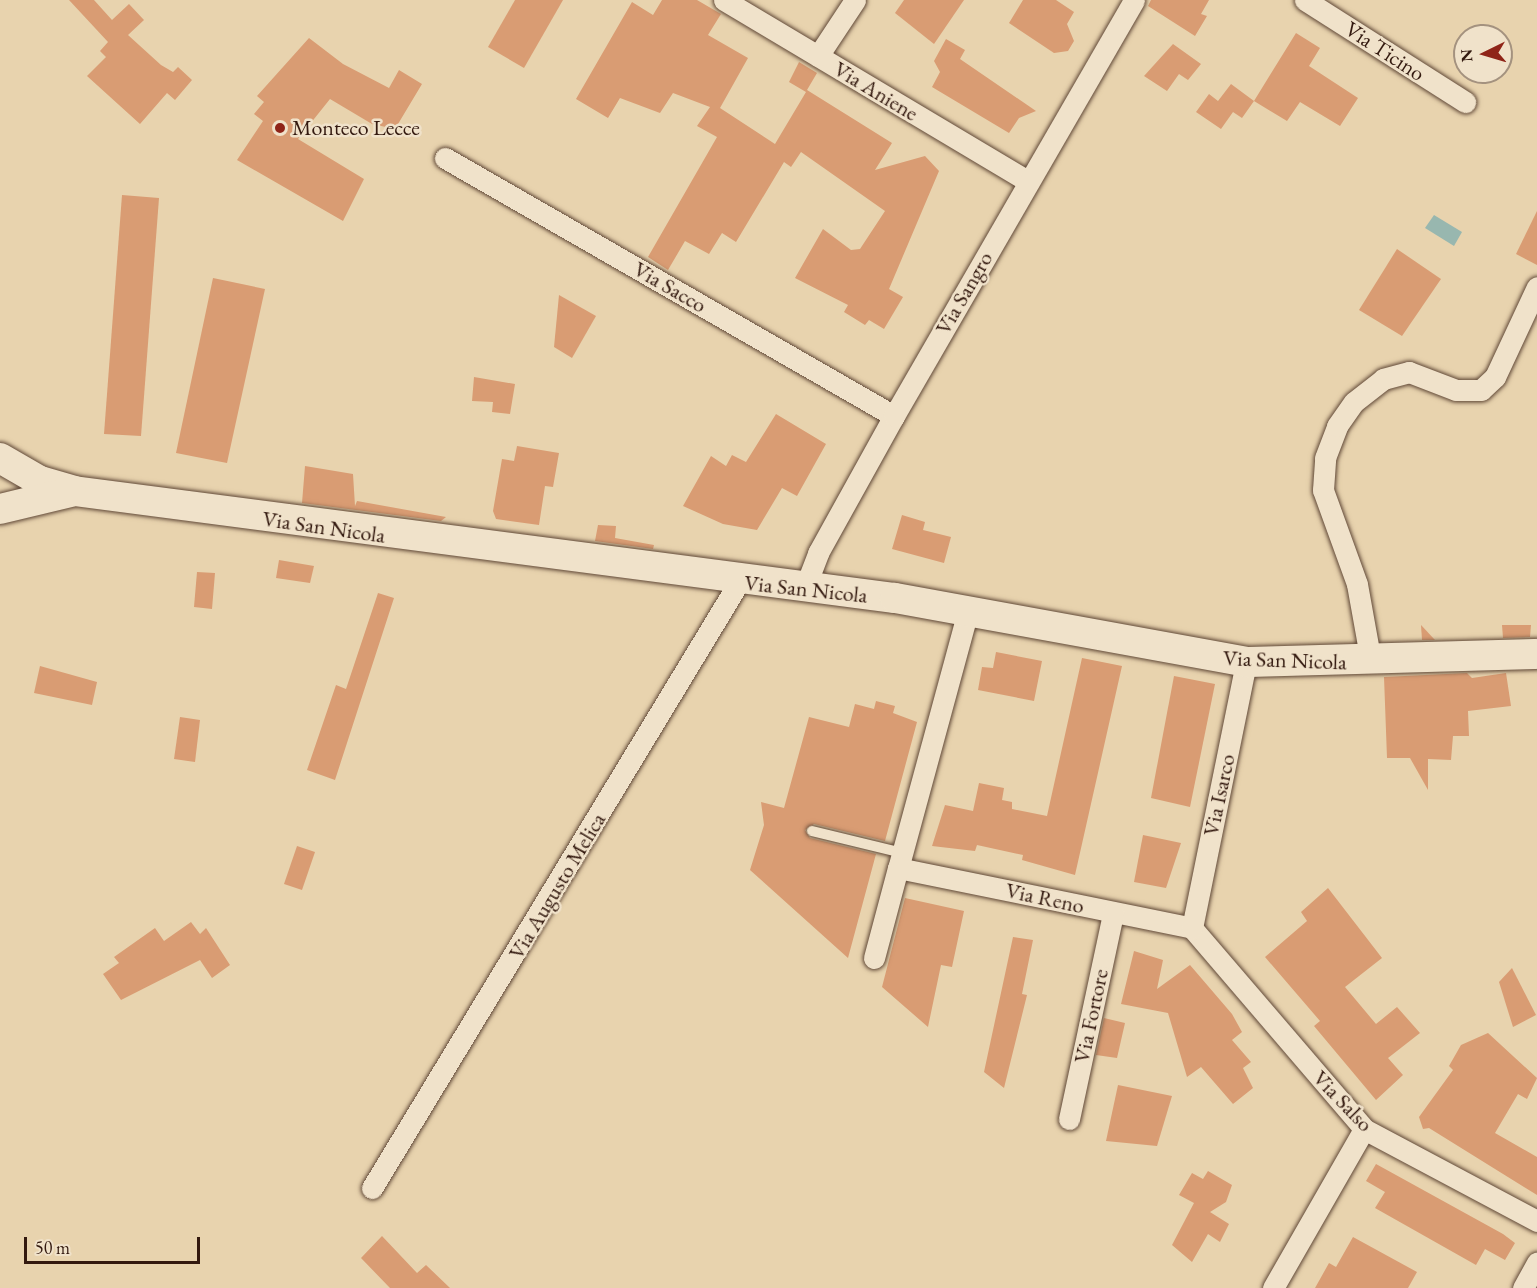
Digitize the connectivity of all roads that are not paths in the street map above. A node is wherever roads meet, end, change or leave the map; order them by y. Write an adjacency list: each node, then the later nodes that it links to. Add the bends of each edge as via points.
1 (724, 0): 5 (street, Via Aniene)
2 (855, 0): 5 (street)
3 (1134, 0): 8 (street, Via Sangro)
4 (1305, 0): 6 (street, Via Ticino)
5 (818, 56): 8 (street, Via Aniene)
6 (1465, 102)
7 (445, 158): 10 (street, Via Sacco)
8 (1028, 181): 10 (street, Via Sangro)
9 (1537, 287): 19 (street, via 1496,377 1481,390 1456,390 1409,372 1383,379 1354,402 1337,426 1325,458 1323,490 1357,584)
10 (894, 416): 15 (street, Via Sangro, via 818,554)
11 (0, 458): 12 (street, Via San Nicola, via 40,481)
12 (74, 491): 13 (street, Via San Nicola); 14 (street, Via San Nicola)
13 (0, 509)
14 (739, 582): 15 (street, Via San Nicola); 27 (street, Via Augusto Melica)
15 (804, 590): 16 (street, Via San Nicola)
16 (968, 611): 18 (street, Via San Nicola); 21 (street)
17 (1537, 654): 19 (street, Via San Nicola)
18 (1246, 662): 19 (street, Via San Nicola); 23 (street, Via Isarco)
19 (1371, 662)
20 (812, 831): 21 (lane)
21 (900, 861): 22 (street, Via Reno); 24 (street)
22 (1113, 913): 23 (street, Via Reno); 25 (street, Via Fortore)
23 (1192, 928): 26 (street, Via Salso)
24 (873, 958)
25 (1070, 1119)
26 (1364, 1129): 28 (street, Via Salso); 30 (street)
27 (372, 1188)
28 (1537, 1221)
29 (1537, 1263): 31 (street)
30 (1273, 1288)
31 (1522, 1288)

